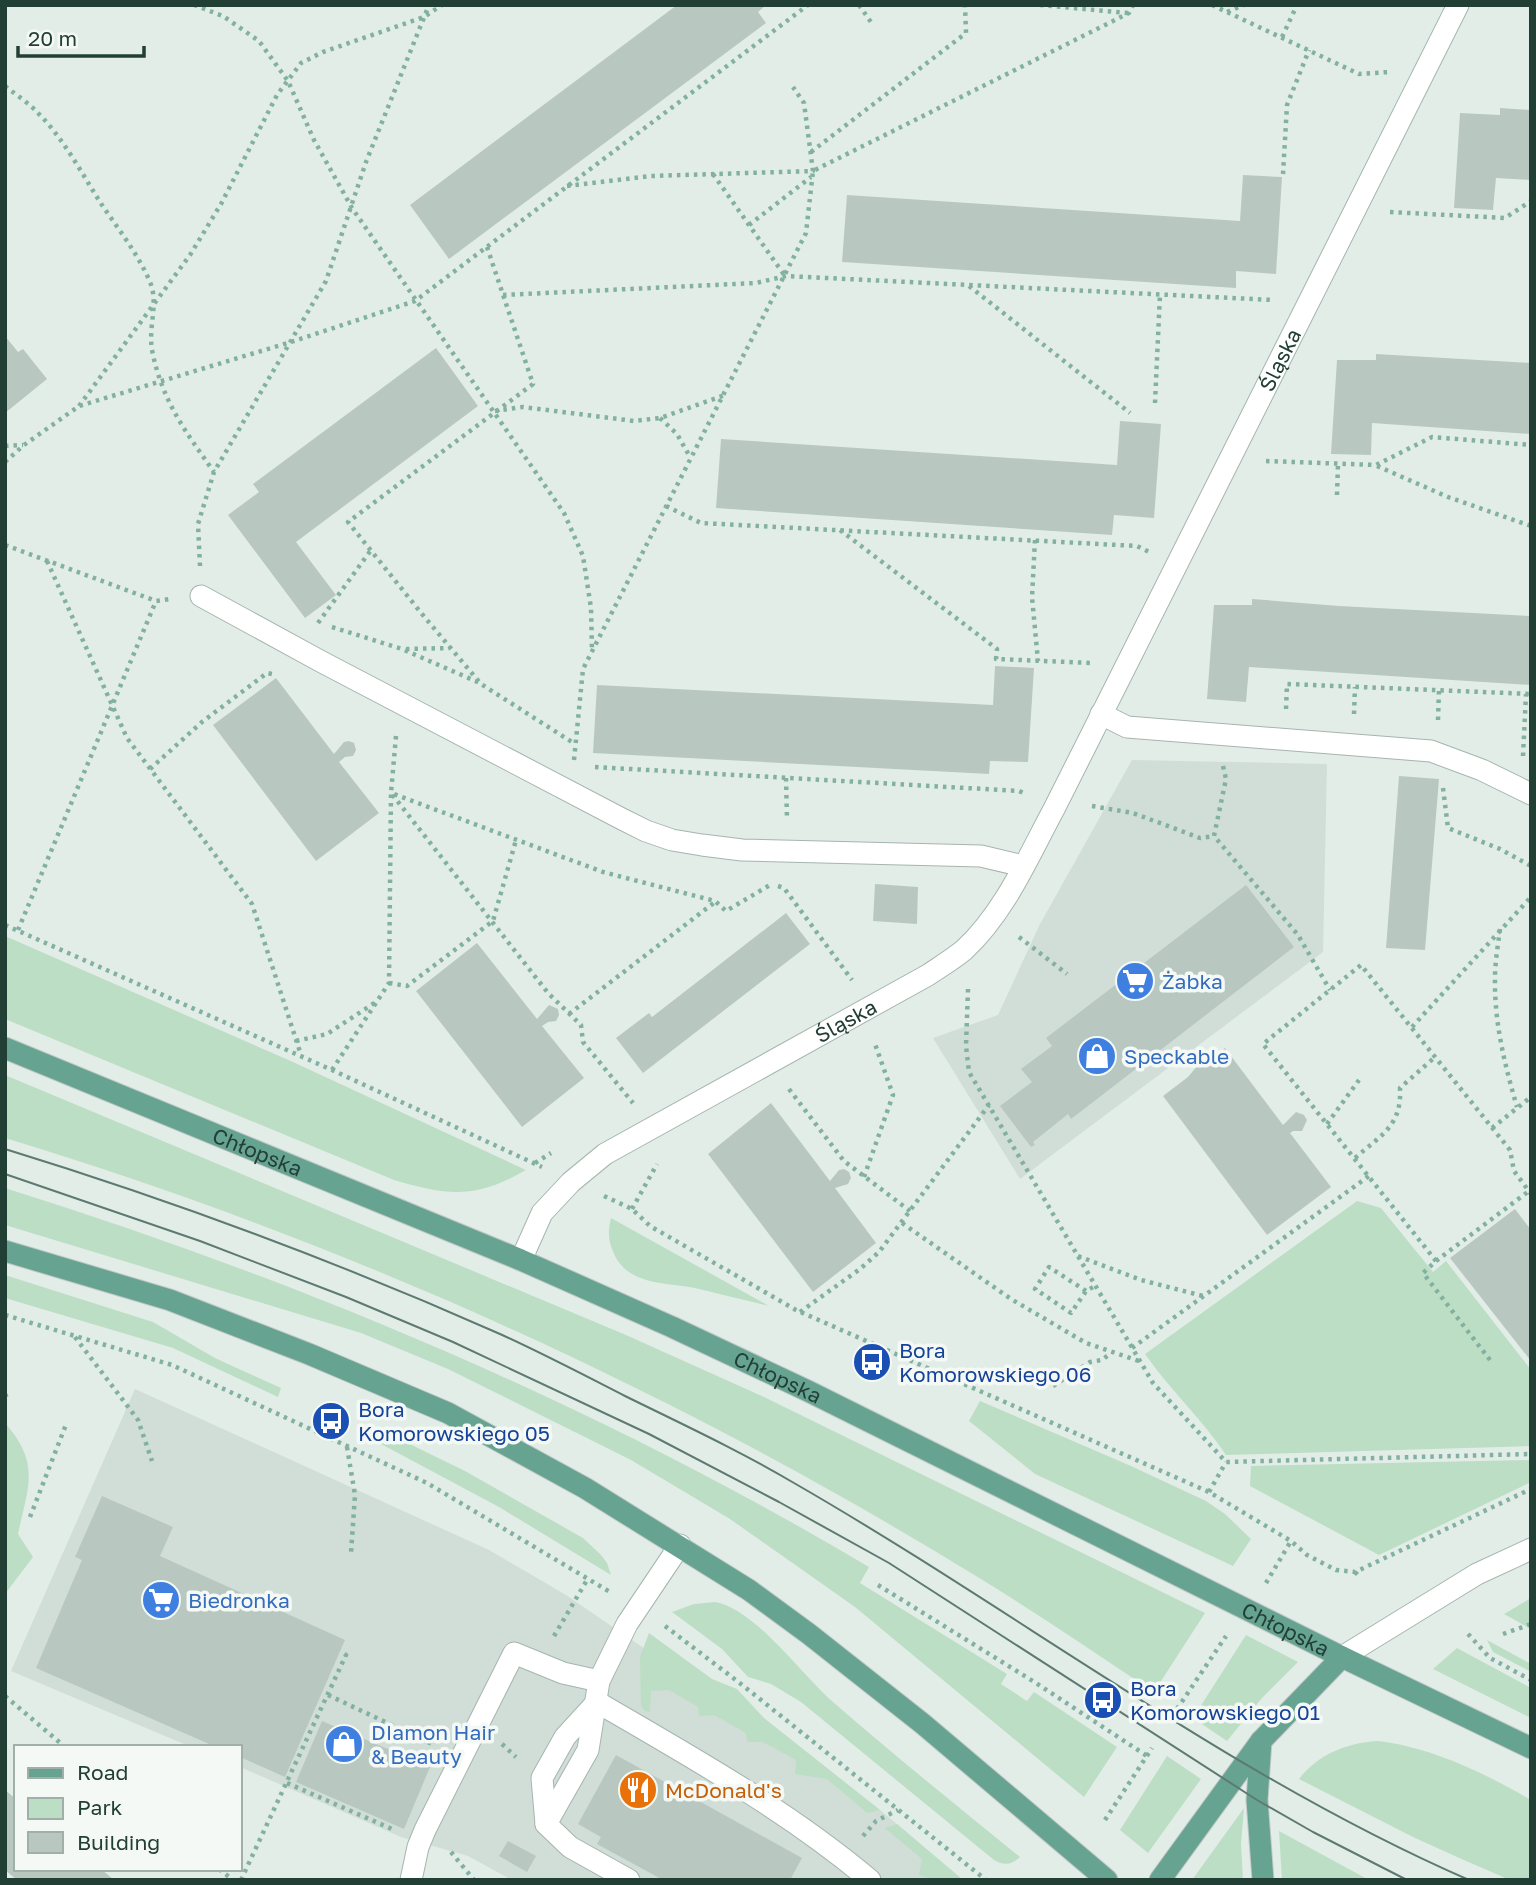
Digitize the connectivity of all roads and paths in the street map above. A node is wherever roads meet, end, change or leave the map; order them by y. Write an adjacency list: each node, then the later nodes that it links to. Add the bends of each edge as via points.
1 (194, 5): 20 (path, via 223,16 259,41)
2 (429, 5): 15 (path)
3 (442, 5): 15 (path)
4 (808, 5): 27 (path)
5 (859, 5): 16 (path)
6 (965, 5): 23 (path, via 966,33)
7 (1040, 5): 14 (path)
8 (1133, 5): 14 (path)
9 (1212, 5): 13 (path)
10 (1244, 5): 13 (path)
11 (1297, 5): 17 (path)
12 (1458, 5): 65 (street, Śląska)
13 (1227, 12): 17 (path)
14 (1129, 13): 25 (path)
15 (424, 17): 20 (path, via 323,52 301,63); 29 (path)
16 (873, 25)
17 (1282, 37): 18 (path)
18 (1309, 50): 19 (path, via 1359,74); 26 (path, via 1287,105)
19 (1390, 72)
20 (288, 81): 29 (path); 39 (path, via 221,204)
21 (5, 86): 39 (path, via 40,114 67,150 127,240 151,283)
22 (793, 87): 23 (path, via 804,103)
23 (810, 153): 25 (path)
24 (713, 174): 25 (path); 27 (path); 31 (path)
25 (813, 174): 31 (path); 33 (path, via 806,233)
26 (1283, 174)
27 (566, 186): 32 (path)
28 (1531, 201): 30 (path, via 1505,218)
29 (352, 208): 38 (path); 40 (path, via 326,281)
30 (1382, 211)
31 (749, 225): 33 (path)
32 (487, 247): 36 (path); 38 (path)
33 (786, 276): 34 (path); 36 (path, via 756,283); 42 (path)
34 (967, 285): 35 (path); 46 (path)
35 (1160, 294): 37 (path); 43 (path)
36 (503, 295): 45 (path, via 533,384)
37 (1274, 300)
38 (415, 301): 40 (path); 45 (path)
39 (155, 304): 41 (path, via 152,348); 44 (path)
40 (291, 342): 41 (path); 56 (path)
41 (161, 381): 44 (path); 56 (path, via 172,410)
42 (725, 395): 47 (path); 51 (path)
43 (1155, 403)
44 (79, 406): 48 (path)
45 (494, 412): 47 (path, via 523,407 634,421); 63 (path, via 348,522); 72 (path, via 564,513 583,556)
46 (1130, 413)
47 (660, 418): 51 (path, via 677,434)
48 (24, 444): 50 (path); 53 (path)
49 (1531, 445): 55 (path, via 1432,437)
50 (5, 446)
51 (691, 458): 58 (path)
52 (1257, 461): 54 (path)
53 (5, 462)
54 (1339, 464): 55 (path); 57 (path)
55 (1376, 465): 59 (path)
56 (214, 472): 66 (path, via 198,524)
57 (1337, 495)
58 (666, 506): 60 (path, via 701,523); 72 (path)
59 (1531, 526)
60 (841, 530): 61 (path); 73 (path, via 997,649 996,659)
61 (1035, 540): 65 (path, via 1137,545); 73 (path, via 1032,597)
62 (5, 545): 64 (path)
63 (371, 550): 68 (path); 69 (path)
64 (47, 561): 67 (path); 80 (path)
65 (1175, 567): 81 (street, Śląska)
66 (201, 596): 67 (path); 71 (street)
67 (156, 601): 80 (path)
68 (319, 623): 70 (path); 71 (path)
69 (450, 648): 70 (path); 76 (path)
70 (402, 649): 76 (path)
71 (300, 650): 92 (street)
72 (592, 652): 86 (path, via 583,669)
73 (1038, 661): 74 (path)
74 (1093, 663)
75 (281, 675): 89 (path, via 267,673)
76 (481, 684): 86 (path)
77 (1355, 687): 78 (path); 82 (path, via 1287,684); 83 (path)
78 (1440, 690): 79 (path); 85 (path)
79 (1528, 694): 87 (path)
80 (111, 704): 89 (path, via 127,738); 106 (path)
81 (1101, 714): 94 (street, via 1127,727 1431,751); 99 (street, Śląska)
82 (1286, 715)
83 (1353, 720)
84 (397, 723): 93 (path)
85 (1438, 723)
86 (575, 744): 88 (path)
87 (1522, 764)
88 (573, 766): 92 (path); 95 (path)
89 (150, 769): 117 (path, via 252,904)
90 (1442, 778): 100 (path, via 1448,828)
91 (1226, 779): 97 (path)
92 (569, 792): 99 (street, via 646,831 702,845 981,856)
93 (391, 793): 98 (path); 103 (path); 109 (path)
94 (1531, 794)
95 (1029, 795)
96 (1088, 805): 97 (path, via 1133,813 1200,838)
97 (1214, 836): 112 (path, via 1298,935)
98 (516, 840): 102 (path, via 603,872); 103 (path)
99 (1023, 866): 140 (street, Śląska, via 984,929 962,951 874,1006 605,1154 571,1181 542,1213)
100 (1531, 866)
101 (1531, 897): 105 (path)
102 (715, 901): 111 (path, via 726,911 772,884 784,888); 114 (path)
103 (493, 921): 109 (path, via 407,986); 114 (path)
104 (5, 925): 106 (path)
105 (1500, 929): 115 (path); 127 (path, via 1496,991 1506,1073)
106 (18, 930): 119 (path)
107 (1018, 937): 108 (path)
108 (1066, 974)
109 (389, 983): 113 (path)
110 (968, 984): 125 (path, via 969,1072)
111 (855, 985)
112 (1330, 990): 115 (path, via 1361,965); 128 (path, via 1263,1044)
113 (379, 999): 117 (path, via 327,1034); 121 (path)
114 (569, 1014): 126 (path, via 581,1026 583,1042)
115 (1412, 1027): 120 (path)
116 (873, 1037): 133 (path, via 893,1095)
117 (296, 1041): 119 (path)
118 (5, 1048): 140 (main road, Chłopska)
119 (301, 1056): 121 (path)
120 (1435, 1057): 129 (path); 130 (path, via 1400,1088 1394,1123)
121 (332, 1070): 131 (path)
122 (1359, 1080): 128 (path)
123 (786, 1086): 133 (path, via 844,1161)
124 (1531, 1097): 127 (path)
125 (989, 1105): 136 (path); 139 (path)
126 (636, 1107)
127 (1517, 1107): 129 (path)
128 (1327, 1124): 130 (path)
129 (1492, 1128): 134 (path, via 1510,1150 1514,1171)
130 (1355, 1158): 132 (path)
131 (542, 1167)
132 (1369, 1176): 141 (path); 144 (path)
133 (864, 1177): 136 (path)
134 (1530, 1193): 141 (path)
135 (632, 1209): 145 (path, via 650,1226)
136 (910, 1212): 137 (path)
137 (902, 1223): 145 (path, via 860,1269); 149 (path, via 1010,1299 1086,1343)
138 (5, 1251): 162 (main road, via 193,1308 383,1384 520,1452)
139 (1077, 1255): 142 (path); 144 (path, via 1141,1280)
140 (521, 1260): 176 (main road, Chłopska, via 810,1392)
141 (1436, 1261): 150 (path, via 1423,1273)
142 (1095, 1286): 143 (path); 148 (path)
143 (1086, 1291): 143 (path, via 1072,1313 1035,1289 1049,1267)
144 (1203, 1296): 148 (path)
145 (800, 1312): 159 (path)
146 (5, 1315): 147 (path)
147 (75, 1336): 154 (path, via 172,1365); 156 (path, via 138,1420)
148 (1132, 1348): 151 (path)
149 (1112, 1352): 151 (path); 152 (path)
150 (1490, 1360)
151 (1139, 1362): 157 (path, via 1166,1400)
152 (1054, 1386)
153 (67, 1422): 160 (path)
154 (347, 1446): 164 (path, via 355,1495); 169 (path, via 427,1483)
155 (1531, 1454): 157 (path)
156 (152, 1461)
157 (1226, 1462): 159 (path)
158 (1531, 1489): 165 (path)
159 (1209, 1492): 161 (path)
160 (30, 1517)
161 (1291, 1541): 165 (path, via 1336,1570); 168 (path)
162 (680, 1545): 178 (street, via 627,1624); 198 (main road, via 864,1676)
163 (1531, 1549): 176 (street, via 1477,1574)
164 (351, 1553)
165 (1355, 1572): 166 (path)
166 (1361, 1578)
167 (878, 1585): 186 (path)
168 (1263, 1589)
169 (616, 1595)
170 (659, 1621): 189 (path)
171 (1531, 1624): 174 (path)
172 (1233, 1626): 181 (path)
173 (1468, 1634): 177 (path, via 1490,1658)
174 (1503, 1634)
175 (340, 1653): 179 (path, via 346,1655)
176 (1342, 1657): 182 (main road); 185 (main road, Chłopska)
177 (1531, 1680)
178 (598, 1692): 187 (street, via 514,1653); 192 (street); 195 (street, via 588,1750 546,1824 570,1847)
179 (328, 1695): 187 (path); 188 (path)
180 (5, 1696): 183 (path)
181 (1177, 1709)
182 (1261, 1741): 199 (main road); 200 (main road, via 1257,1800)
183 (63, 1745)
184 (1152, 1748): 186 (path)
185 (1531, 1748)
186 (1146, 1756): 190 (path)
187 (460, 1757): 194 (street, via 418,1847)
188 (287, 1783): 191 (path); 193 (path)
189 (898, 1810): 192 (path, via 876,1821); 197 (path)
190 (1105, 1820)
191 (401, 1833)
192 (845, 1858): 196 (street)
193 (241, 1880)
194 (411, 1880)
195 (629, 1880)
196 (870, 1880)
197 (986, 1880)
198 (1107, 1880)
199 (1160, 1880)
200 (1263, 1880)

